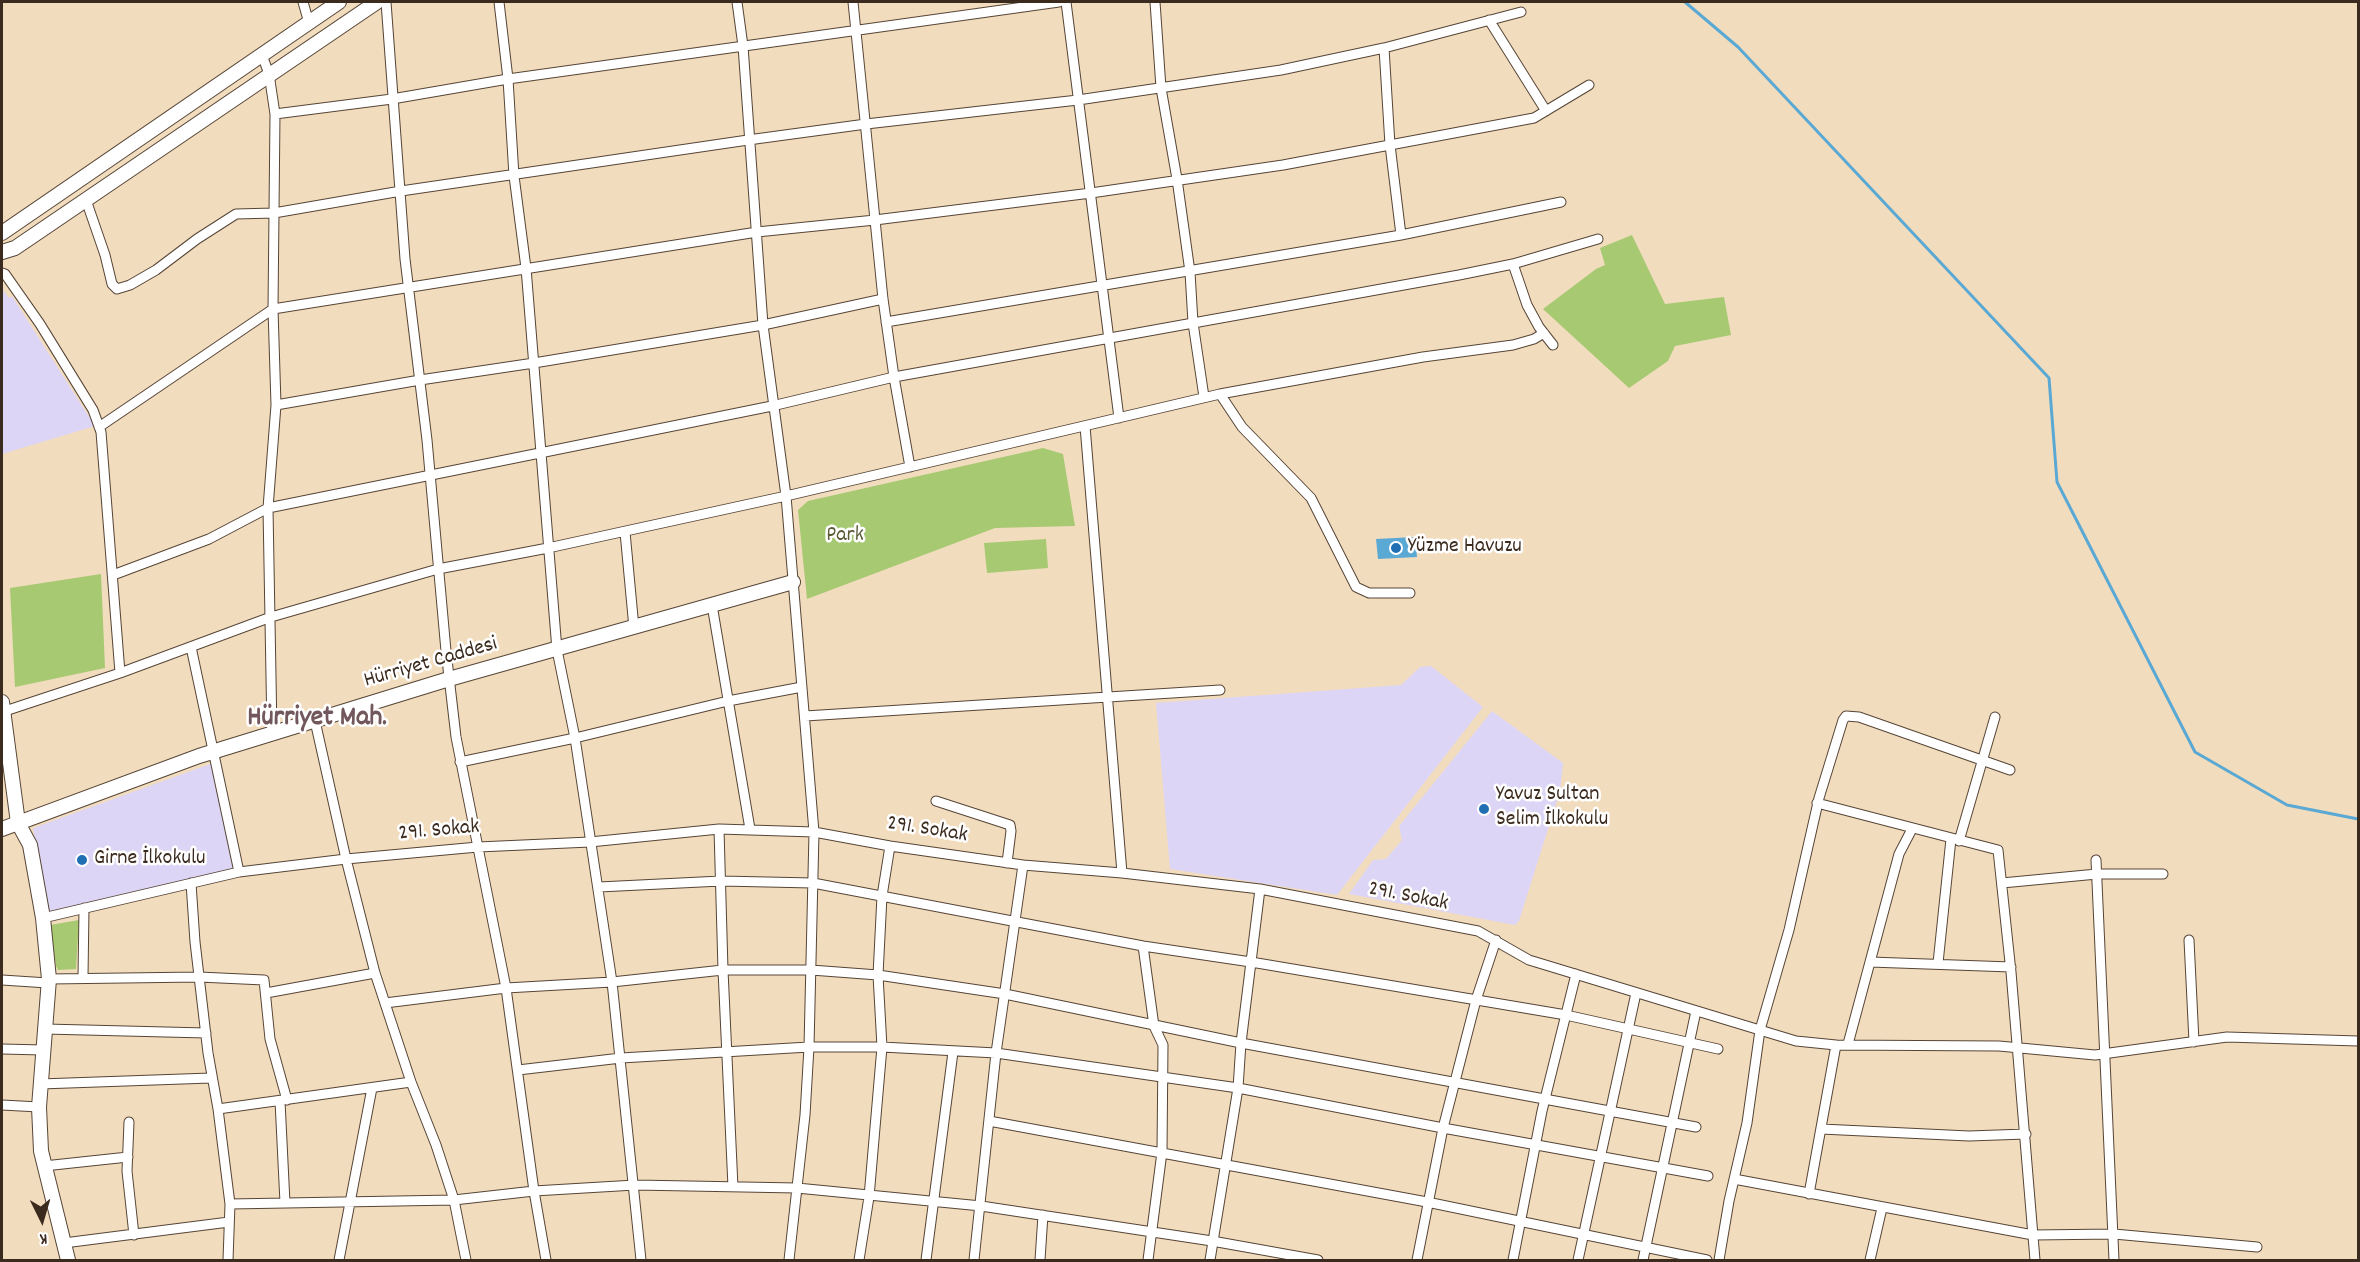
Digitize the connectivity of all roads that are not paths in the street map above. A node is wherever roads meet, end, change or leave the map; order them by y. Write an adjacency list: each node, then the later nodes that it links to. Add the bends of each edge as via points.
1 (303, 2): 13 (street)
2 (339, 2): 13 (street)
3 (377, 2): 18 (street)
4 (386, 2): 22 (street)
5 (499, 2): 19 (street)
6 (737, 2): 15 (street)
7 (853, 2): 14 (street)
8 (1059, 2): 14 (street)
9 (1066, 2): 23 (street)
10 (1155, 2): 21 (street)
11 (1521, 12): 12 (street)
12 (1489, 20): 16 (street); 24 (street)
13 (309, 23): 17 (street)
14 (857, 31): 15 (street); 26 (street)
15 (743, 46): 19 (street); 27 (street)
16 (1384, 48): 21 (street, via 1281,70); 28 (street)
17 (262, 55): 18 (street); 38 (street)
18 (269, 74): 25 (street); 33 (street)
19 (507, 79): 22 (street); 29 (street)
20 (1589, 85): 24 (street)
21 (1161, 88): 23 (street); 30 (street)
22 (392, 99): 25 (street); 31 (street)
23 (1078, 100): 26 (street); 32 (street)
24 (1546, 111): 28 (street, via 1534,118)
25 (275, 114): 35 (street)
26 (866, 124): 27 (street); 36 (street)
27 (748, 140): 29 (street); 37 (street)
28 (1389, 145): 30 (street); 39 (street)
29 (514, 176): 31 (street); 43 (street)
30 (1177, 179): 32 (street); 44 (street)
31 (401, 191): 35 (street); 47 (street)
32 (1091, 193): 36 (street); 46 (street)
33 (86, 200): 35 (street, via 112,284 117,289 156,270 236,214); 41 (street, via 15,248)
34 (1561, 202): 39 (street)
35 (274, 213): 49 (street)
36 (875, 220): 37 (street); 48 (street)
37 (757, 232): 43 (street); 52 (street)
38 (2, 233)
39 (1401, 235): 44 (street)
40 (1598, 239): 42 (street)
41 (2, 252)
42 (1513, 264): 51 (street); 53 (street, via 1527,304)
43 (526, 268): 47 (street); 56 (street)
44 (1190, 272): 46 (street); 51 (street)
45 (2, 273): 65 (street, via 40,324 93,410)
46 (1101, 286): 50 (street); 54 (street)
47 (409, 287): 49 (street); 58 (street)
48 (883, 299): 50 (street); 52 (street)
49 (273, 309): 61 (street); 65 (street)
50 (886, 322): 57 (street)
51 (1193, 323): 54 (street); 60 (street)
52 (763, 325): 56 (street); 62 (street)
53 (1544, 333): 55 (street); 59 (street, via 1513,345 1423,357)
54 (1109, 338): 57 (street); 63 (street)
55 (1553, 345)
56 (534, 363): 58 (street); 66 (street)
57 (894, 377): 62 (street); 67 (street)
58 (420, 380): 61 (street); 68 (street)
59 (1220, 394): 60 (street); 76 (street, via 1242,427 1311,498 1356,587 1369,593)
60 (1204, 398): 63 (street)
61 (276, 405): 70 (street)
62 (772, 406): 66 (street); 69 (street)
63 (1119, 418): 64 (street)
64 (1086, 426): 67 (street); 86 (street)
65 (99, 427): 74 (street)
66 (540, 452): 68 (street); 72 (street)
67 (910, 467): 69 (street)
68 (430, 475): 70 (street); 73 (street)
69 (786, 496): 71 (street); 75 (street)
70 (268, 508): 74 (street, via 209,539); 78 (street)
71 (625, 532): 72 (street); 79 (street)
72 (548, 548): 73 (street); 81 (street)
73 (438, 569): 78 (street); 83 (street)
74 (113, 575): 82 (street)
75 (793, 582): 77 (street, Hürriyet Caddesi); 84 (street)
76 (1410, 593)
77 (712, 605): 79 (street, Hürriyet Caddesi); 87 (street)
78 (271, 617): 80 (street); 93 (street)
79 (634, 628): 81 (street, Hürriyet Caddesi)
80 (191, 647): 82 (street); 95 (street)
81 (557, 650): 83 (street, Hürriyet Caddesi); 94 (street)
82 (120, 673): 89 (street)
83 (449, 679): 92 (street, Hürriyet Caddesi); 97 (street)
84 (802, 687): 87 (street); 90 (street)
85 (1220, 690): 86 (street)
86 (1106, 698): 90 (street); 116 (street)
87 (728, 701): 94 (street); 105 (street)
88 (2, 702): 89 (street)
89 (2, 712): 101 (street)
90 (805, 716): 106 (street)
91 (1995, 717): 96 (street)
92 (315, 721): 93 (street, Hürriyet Caddesi); 111 (street)
93 (272, 734): 95 (street, Hürriyet Caddesi)
94 (575, 738): 97 (street); 108 (street)
95 (214, 751): 101 (street, Hürriyet Caddesi); 115 (street)
96 (1984, 760): 98 (street); 100 (street, via 1846,716); 107 (street)
97 (460, 762): 110 (street)
98 (2010, 770)
99 (936, 801): 113 (street, via 1010,825)
100 (1818, 803): 104 (street); 157 (street, via 1789,930)
101 (18, 823): 102 (street, Hürriyet Caddesi); 127 (street, via 30,845)
102 (2, 829)
103 (719, 829): 105 (street, 291. Sokak); 108 (street, 291. Sokak); 119 (street)
104 (1912, 829): 107 (street); 133 (street, via 1899,854)
105 (750, 830): 106 (street, 291. Sokak)
106 (814, 832): 109 (street, 291. Sokak); 121 (street)
107 (1955, 840): 122 (street, via 1998,850); 134 (street)
108 (590, 842): 110 (street, 291. Sokak); 123 (street)
109 (890, 846): 113 (street, 291. Sokak); 125 (street)
110 (478, 848): 111 (street, 291. Sokak); 146 (street)
111 (346, 859): 115 (street, 291. Sokak); 138 (street)
112 (2096, 860): 117 (street)
113 (1007, 863): 114 (street, 291. Sokak)
114 (1023, 865): 116 (street, 291. Sokak); 128 (street)
115 (239, 872): 120 (street, 291. Sokak)
116 (1122, 873): 124 (street, 291. Sokak)
117 (2097, 874): 118 (street); 122 (street); 174 (street)
118 (2163, 874)
119 (721, 881): 121 (street); 123 (street); 136 (street)
120 (191, 883): 126 (street, 291. Sokak); 142 (street)
121 (813, 883): 125 (street); 137 (street)
122 (2002, 883): 135 (street)
123 (599, 887): 145 (street)
124 (1260, 889): 129 (street, 291. Sokak, via 1478,931); 132 (street)
125 (882, 896): 128 (street); 140 (street)
126 (84, 908): 127 (street, 291. Sokak); 141 (street)
127 (43, 918): 144 (street)
128 (1015, 921): 131 (street); 149 (street)
129 (1496, 940): 139 (street, 291. Sokak, via 1528,960); 150 (street)
130 (2189, 940): 161 (street)
131 (1143, 946): 132 (street); 154 (street)
132 (1251, 962): 150 (street); 162 (street)
133 (1869, 962): 134 (street); 163 (street)
134 (1938, 963): 135 (street)
135 (2011, 967): 167 (street)
136 (723, 970): 137 (street); 145 (street); 171 (street)
137 (811, 970): 140 (street); 165 (street)
138 (375, 973): 147 (street); 151 (street)
139 (1576, 974): 148 (street, 291. Sokak); 153 (street)
140 (878, 975): 149 (street); 166 (street)
141 (83, 977): 142 (street); 144 (street)
142 (199, 977): 147 (street, via 259,978 264,980); 158 (street)
143 (2, 980): 144 (street)
144 (48, 981): 155 (street)
145 (612, 982): 146 (street); 175 (street)
146 (506, 988): 151 (street); 176 (street)
147 (266, 993): 184 (street, via 270,1039)
148 (1636, 993): 152 (street, 291. Sokak); 156 (street)
149 (1005, 994): 154 (street); 173 (street)
150 (1476, 1000): 153 (street); 180 (street)
151 (385, 1003): 179 (street)
152 (1696, 1011): 157 (street, 291. Sokak); 160 (street)
153 (1566, 1015): 156 (street); 185 (street)
154 (1154, 1026): 162 (street); 177 (street, via 1163,1045)
155 (45, 1029): 158 (street); 170 (street)
156 (1627, 1029): 160 (street); 189 (street)
157 (1760, 1030): 164 (street, 291. Sokak, via 1796,1041); 205 (street, via 1747,1124)
158 (206, 1033): 178 (street)
159 (2358, 1041): 161 (street, 291. Sokak, via 2227,1037)
160 (1688, 1042): 169 (street); 192 (street)
161 (2194, 1042): 174 (street, 291. Sokak)
162 (1241, 1043): 180 (street); 183 (street)
163 (1848, 1044): 164 (street, 291. Sokak); 167 (street, 291. Sokak)
164 (1836, 1045): 195 (street)
165 (809, 1047): 166 (street); 171 (street); 208 (street)
166 (882, 1047): 172 (street); 211 (street)
167 (2018, 1047): 174 (street, 291. Sokak); 196 (street)
168 (2, 1049): 170 (street)
169 (1718, 1049)
170 (43, 1050): 181 (street)
171 (728, 1051): 175 (street); 207 (street)
172 (953, 1052): 173 (street); 213 (street)
173 (996, 1053): 177 (street); 190 (street)
174 (2105, 1053): 225 (street)
175 (621, 1058): 176 (street); 206 (street)
176 (518, 1070): 209 (street)
177 (1163, 1077): 183 (street); 198 (street)
178 (211, 1078): 181 (street); 188 (street)
179 (411, 1082): 182 (street); 212 (street)
180 (1456, 1083): 185 (street); 194 (street)
181 (40, 1084): 187 (street)
182 (372, 1088): 184 (street); 216 (street)
183 (1238, 1088): 194 (street); 201 (street)
184 (284, 1100): 188 (street); 215 (street)
185 (1545, 1100): 189 (street); 197 (street)
186 (2, 1105): 187 (street)
187 (39, 1107): 202 (street)
188 (218, 1109): 217 (street)
189 (1612, 1112): 192 (street); 199 (street)
190 (989, 1120): 198 (street); 218 (street)
191 (129, 1122): 200 (street)
192 (1672, 1123): 193 (street); 203 (street)
193 (1696, 1127)
194 (1443, 1128): 197 (street); 214 (street)
195 (1821, 1129): 196 (street, via 1969,1136); 210 (street)
196 (2025, 1134): 227 (street)
197 (1536, 1145): 199 (street); 221 (street)
198 (1162, 1152): 201 (street); 223 (street)
199 (1602, 1156): 203 (street); 224 (street)
200 (128, 1157): 202 (street); 226 (street)
201 (1226, 1164): 214 (street); 228 (street)
202 (45, 1166): 229 (street)
203 (1662, 1167): 204 (street); 230 (street)
204 (1708, 1176)
205 (1734, 1179): 210 (street); 251 (street)
206 (635, 1185): 207 (street); 209 (street); 237 (street)
207 (733, 1187): 208 (street)
208 (797, 1188): 211 (street); 238 (street)
209 (534, 1191): 212 (street); 236 (street)
210 (1809, 1194): 219 (street)
211 (868, 1197): 213 (street); 239 (street)
212 (454, 1200): 216 (street); 235 (street)
213 (933, 1202): 218 (street); 240 (street)
214 (1427, 1202): 221 (street); 246 (street)
215 (285, 1203): 216 (street); 217 (street)
216 (351, 1203): 234 (street)
217 (230, 1204): 222 (street)
218 (981, 1206): 220 (street); 241 (street)
219 (1882, 1208): 227 (street); 252 (street)
220 (1043, 1215): 223 (street); 242 (street)
221 (1521, 1221): 224 (street); 247 (street)
222 (229, 1222): 226 (street); 233 (street)
223 (1152, 1231): 228 (street); 243 (street)
224 (1584, 1234): 230 (street); 248 (street)
225 (2114, 1234): 227 (street); 231 (street); 254 (street)
226 (134, 1235): 229 (street)
227 (2033, 1235): 253 (street)
228 (1212, 1240): 244 (street); 245 (street)
229 (64, 1243): 232 (street)
230 (1645, 1247): 249 (street); 250 (street)
231 (2257, 1247)
232 (68, 1260)
233 (228, 1260)
234 (339, 1260)
235 (466, 1260)
236 (546, 1260)
237 (642, 1260)
238 (789, 1260)
239 (859, 1260)
240 (926, 1260)
241 (974, 1260)
242 (1040, 1260)
243 (1148, 1260)
244 (1210, 1260)
245 (1318, 1260)
246 (1417, 1260)
247 (1513, 1260)
248 (1578, 1260)
249 (1643, 1260)
250 (1707, 1260)
251 (1719, 1260)
252 (1870, 1260)
253 (2035, 1260)
254 (2114, 1260)

